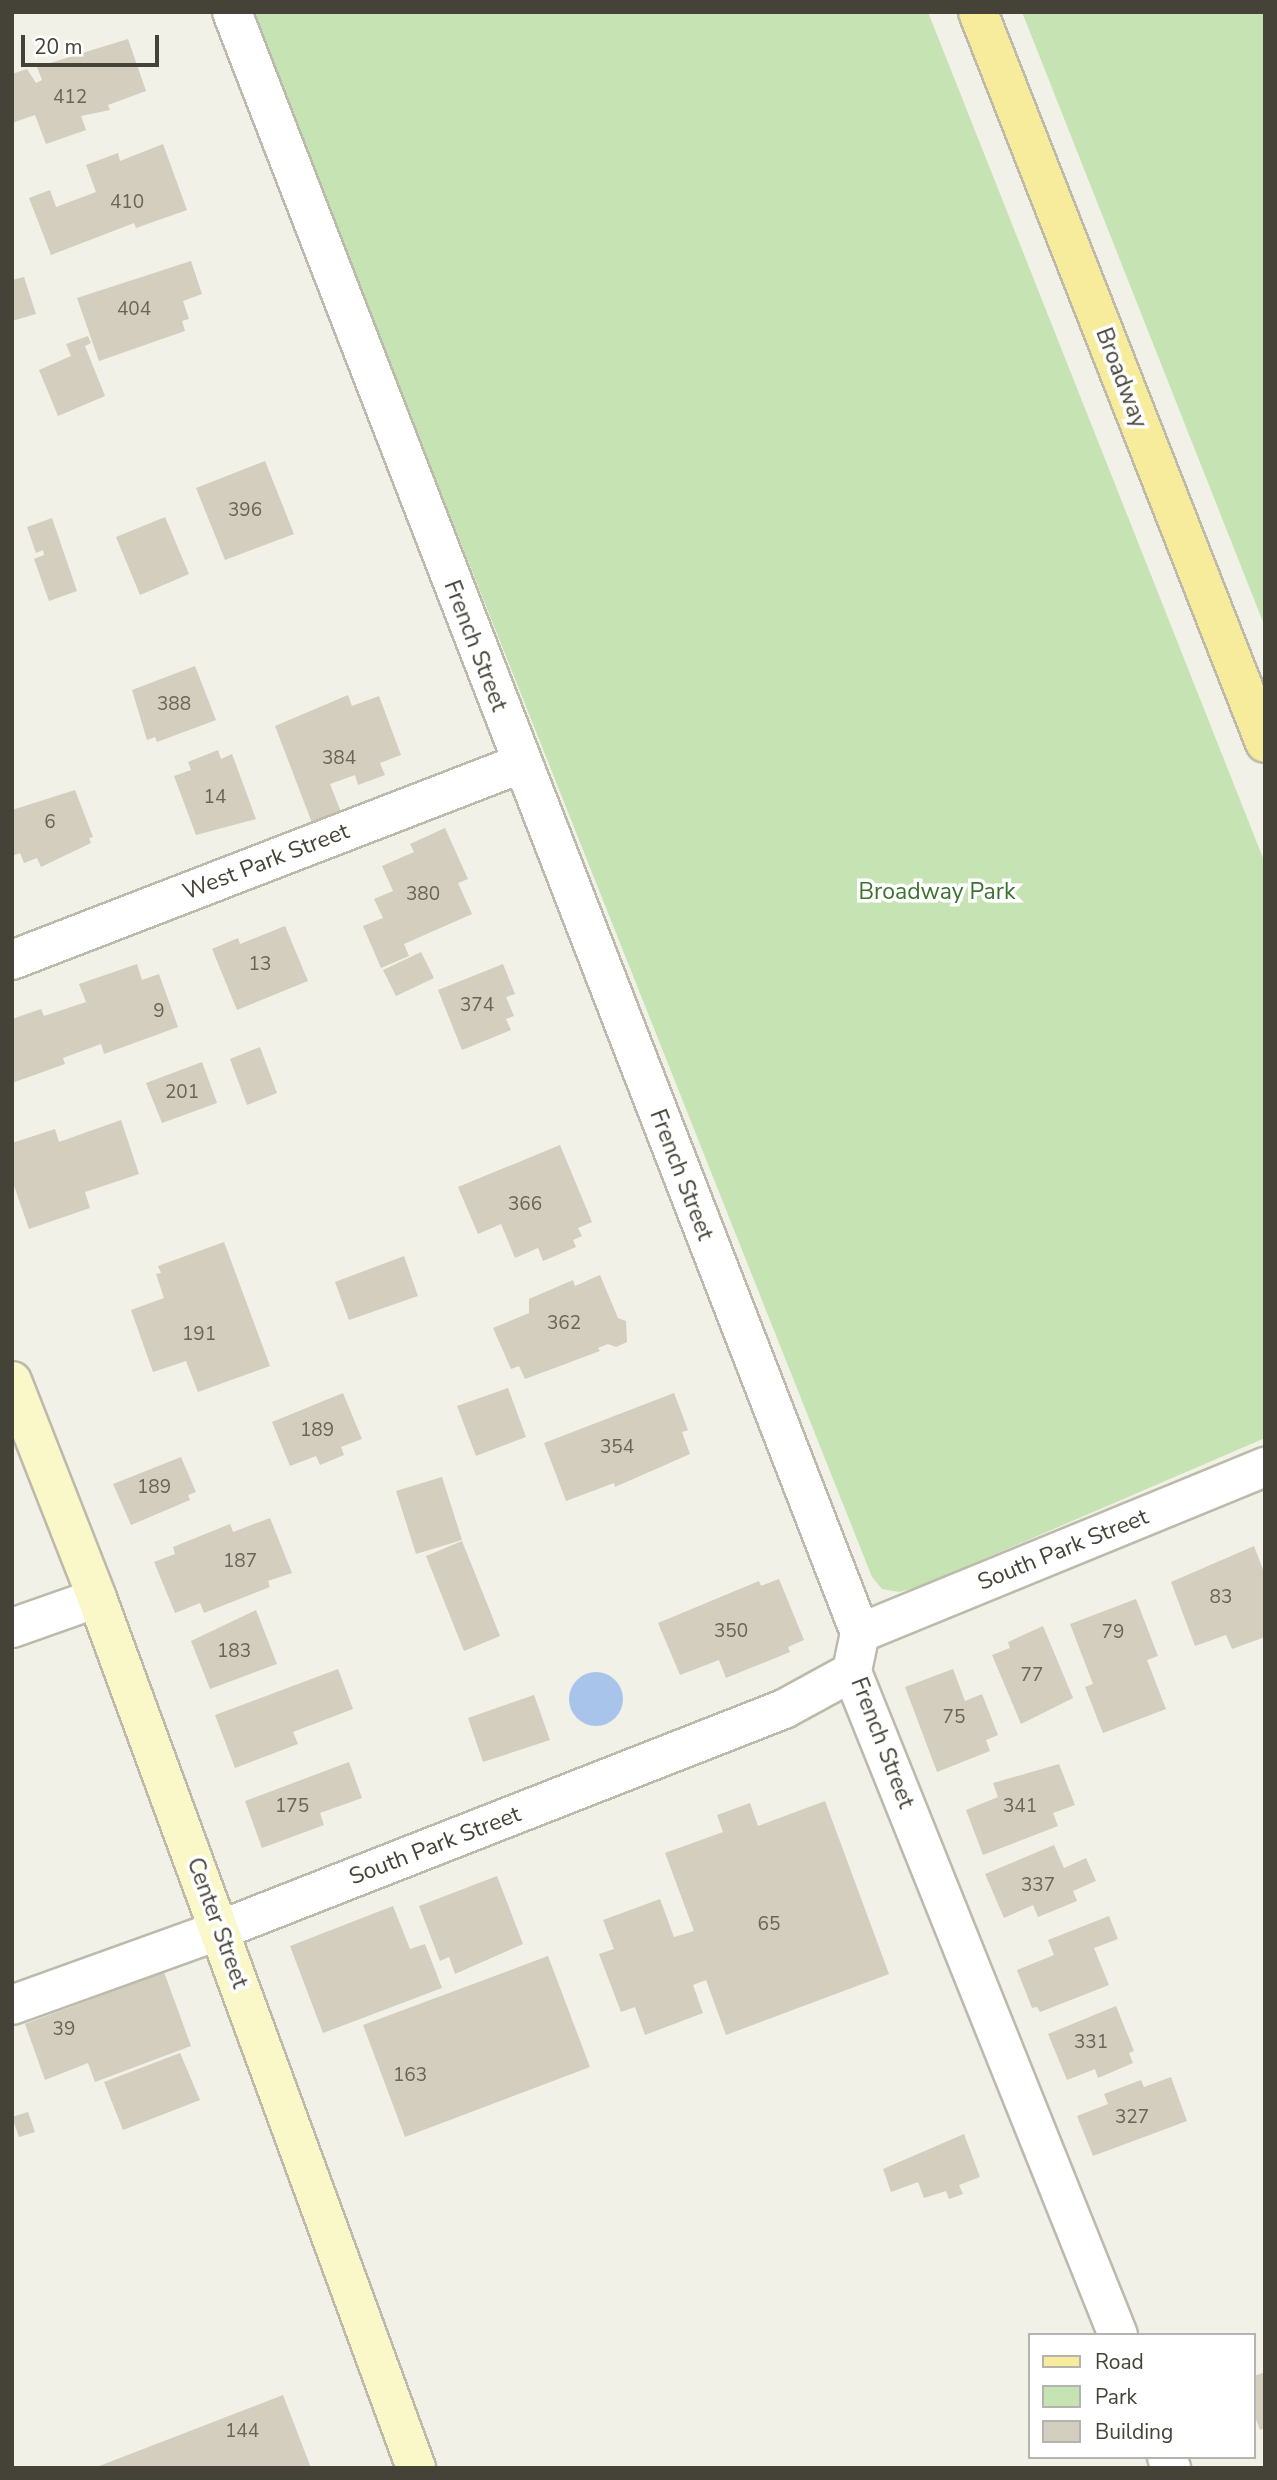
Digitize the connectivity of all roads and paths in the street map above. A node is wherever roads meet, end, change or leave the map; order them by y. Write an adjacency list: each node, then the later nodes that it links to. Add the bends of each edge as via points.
1 (232, 12): 4 (street, French Street)
2 (978, 12): 3 (main road, Broadway)
3 (1265, 743)
4 (520, 764): 5 (street, West Park Street); 10 (street, French Street)
5 (12, 960)
6 (12, 1381): 8 (street, Center Street)
7 (1265, 1467): 10 (street, South Park Street)
8 (97, 1598): 9 (street); 12 (street, Center Street)
9 (12, 1628)
10 (860, 1633): 11 (street, French Street)
11 (852, 1672): 12 (street, South Park Street, via 784,1709); 14 (street, French Street)
12 (220, 1930): 13 (street, South Park Street); 15 (street, Center Street)
13 (12, 2005)
14 (1117, 2333)
15 (416, 2468)

